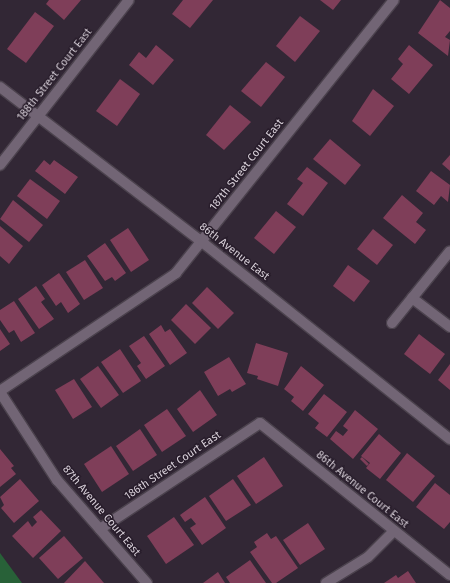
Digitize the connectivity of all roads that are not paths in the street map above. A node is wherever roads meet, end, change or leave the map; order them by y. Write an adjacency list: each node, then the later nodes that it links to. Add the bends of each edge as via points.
1 (129, 0): 4 (street, 188th Street Court East)
2 (394, 0): 6 (street, 187th Street Court East)
3 (0, 87): 4 (street, 86th Avenue East)
4 (37, 117): 5 (street, 188th Street Court East); 6 (street, 86th Avenue East)
5 (0, 165)
6 (202, 242): 11 (street, 187th Street Court East, via 176,273 160,286); 13 (street, 86th Avenue East)
7 (450, 252): 8 (street)
8 (412, 298): 9 (street); 10 (street)
9 (392, 323)
10 (450, 327)
11 (0, 391): 14 (street, 87th Avenue Court East, via 56,480)
12 (260, 423): 14 (street, 186th Street Court East); 15 (street, 86th Avenue Court East)
13 (450, 439)
14 (100, 529): 17 (street, 87th Avenue Court East)
15 (394, 531): 16 (street, 86th Avenue Court East); 18 (street, via 368,556)
16 (450, 575)
17 (147, 583)
18 (326, 583)

